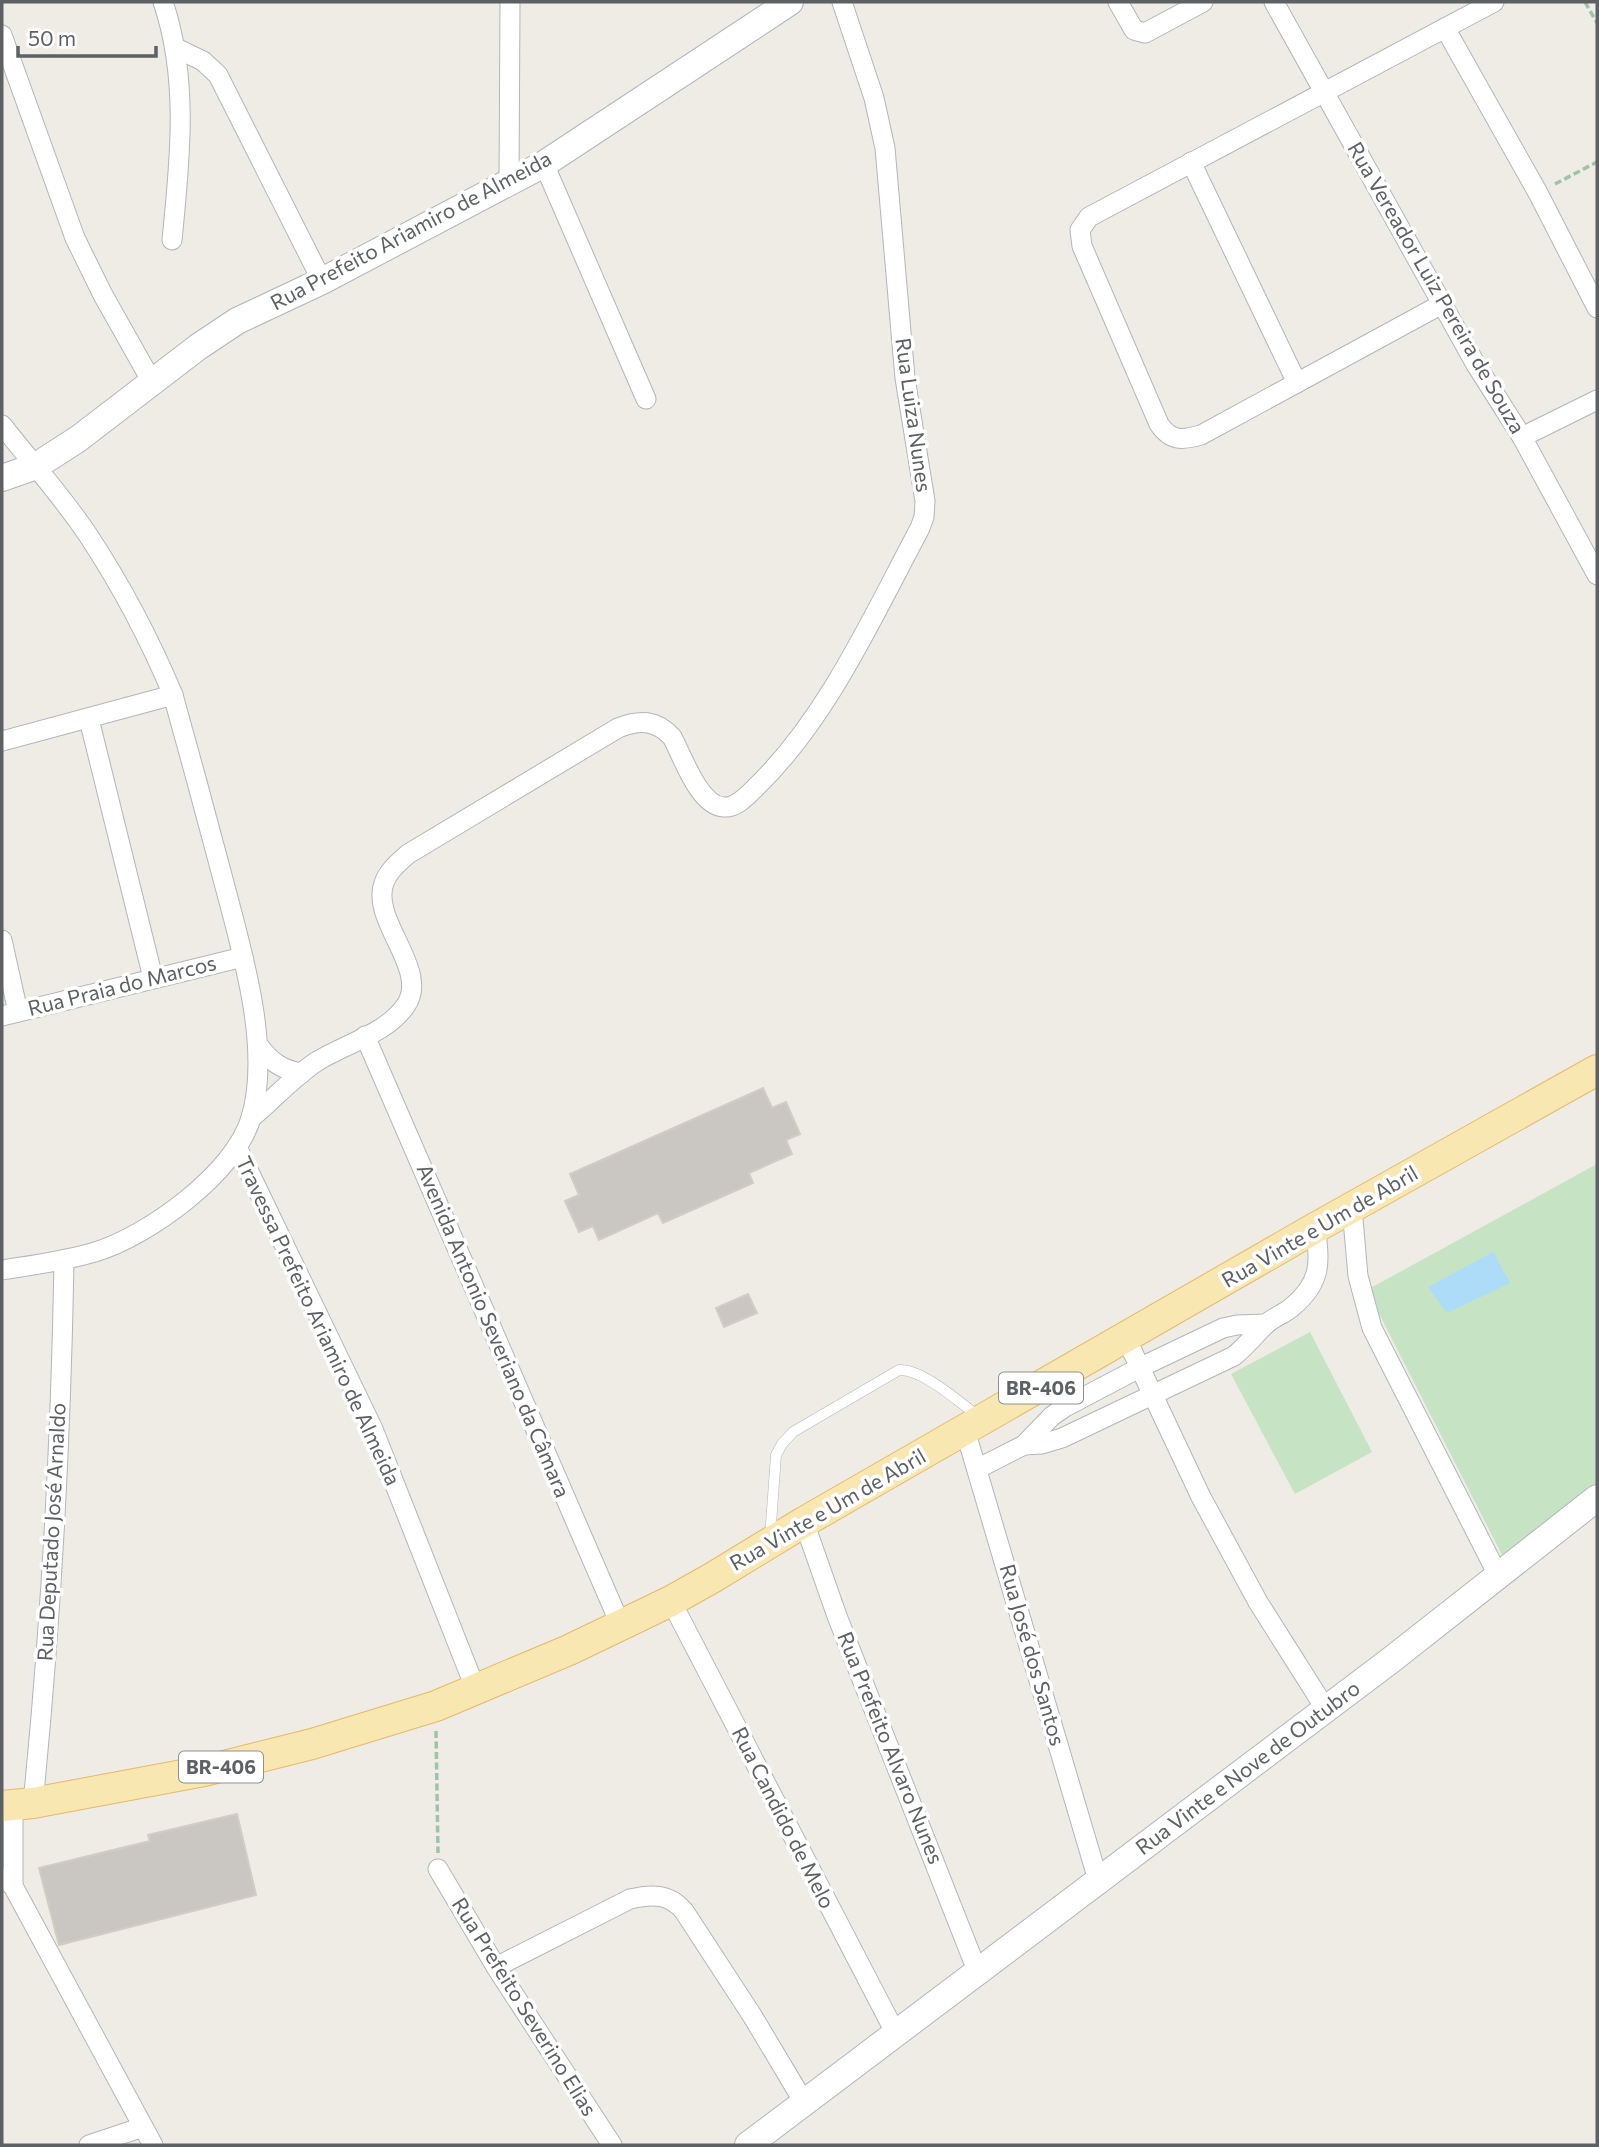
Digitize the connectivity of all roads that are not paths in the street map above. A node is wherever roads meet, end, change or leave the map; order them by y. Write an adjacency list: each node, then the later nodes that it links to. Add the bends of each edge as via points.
1 (163, 2): 11 (street)
2 (510, 2): 15 (street)
3 (790, 2): 14 (street, Rua Prefeito Ariamiro de Almeida)
4 (842, 2): 36 (street, Rua Luiza Nunes, via 874,98 885,148 905,378 926,508 920,528 820,707 773,771 739,802 722,808 702,795 672,737 659,726 634,722 397,864 384,884 383,898 408,969 411,995 389,1022)
5 (1118, 2): 6 (street, via 1139,32)
6 (1203, 2)
7 (1274, 2): 12 (street, Rua Vereador Luiz Pereira de Souza)
8 (1494, 2): 9 (street)
9 (1445, 28): 12 (street); 19 (street)
10 (2, 35): 20 (street, via 75,238)
11 (176, 48): 16 (street, via 179,126); 17 (street, via 203,61 218,75)
12 (1325, 91): 13 (street); 18 (street, Rua Vereador Luiz Pereira de Souza)
13 (1191, 162): 21 (street); 21 (street, via 1089,217 1080,233 1159,424 1178,439 1201,435)
14 (544, 164): 15 (street, Rua Prefeito Ariamiro de Almeida); 22 (street)
15 (509, 182): 17 (street, Rua Prefeito Ariamiro de Almeida)
16 (172, 240)
17 (322, 281): 20 (street, Rua Prefeito Ariamiro de Almeida, via 237,321)
18 (1442, 304): 21 (street); 25 (street, Rua Vereador Luiz Pereira de Souza)
19 (1597, 308)
20 (152, 382): 26 (street, Rua Prefeito Ariamiro de Almeida)
21 (1297, 383)
22 (646, 398)
23 (1597, 400): 25 (street)
24 (2, 425): 26 (street, Travessa Prefeito Ariamiro de Almeida)
25 (1522, 438): 28 (street, Rua Vereador Luiz Pereira de Souza)
26 (36, 467): 27 (street, Rua Prefeito Ariamiro de Almeida); 29 (street, Travessa Prefeito Ariamiro de Almeida, via 107,566)
27 (2, 478)
28 (1597, 575)
29 (173, 695): 30 (street); 33 (street, Travessa Prefeito Ariamiro de Almeida)
30 (89, 719): 31 (street); 34 (street)
31 (2, 741)
32 (2, 940): 35 (street)
33 (243, 957): 34 (street, Rua Praia do Marcos); 37 (street, Travessa Prefeito Ariamiro de Almeida)
34 (153, 978): 35 (street, Rua Praia do Marcos)
35 (10, 1014)
36 (365, 1036): 39 (street); 58 (street, Avenida Antonio Severiano da Câmara)
37 (259, 1046): 39 (street, via 281,1068); 40 (street, Travessa Prefeito Ariamiro de Almeida)
38 (1597, 1070): 42 (main road, Rua Vinte e Um de Abril / BR-406)
39 (302, 1073): 40 (street)
40 (251, 1118): 41 (street, Travessa Prefeito Ariamiro de Almeida)
41 (237, 1147): 44 (street, Travessa Prefeito Ariamiro de Almeida, via 209,1180 172,1211 128,1239); 59 (street, Travessa Prefeito Ariamiro de Almeida, via 373,1429)
42 (1352, 1208): 43 (main road, Rua Vinte e Um de Abril / BR-406); 56 (street, via 1358,1276 1372,1328)
43 (1315, 1228): 46 (street, via 1320,1257 1314,1280 1294,1306); 47 (main road, Rua Vinte e Um de Abril / BR-406)
44 (64, 1260): 45 (street, Travessa Prefeito Ariamiro de Almeida); 61 (street, Rua Deputado José Arnaldo, via 50,1585)
45 (2, 1270)
46 (1266, 1324): 48 (street, via 1223,1328); 49 (street, via 1234,1356)
47 (1126, 1338): 48 (street); 50 (main road, Rua Vinte e Um de Abril / BR-406)
48 (1139, 1368): 49 (street); 51 (street, via 1065,1407)
49 (1152, 1397): 51 (street, via 1062,1438); 60 (street, via 1258,1602)
50 (975, 1425): 52 (street, Rua José dos Santos); 54 (main road, Rua Vinte e Um de Abril / BR-406); 55 (lane, via 922,1376 899,1370 793,1432 782,1444 776,1455)
51 (1024, 1445): 52 (street)
52 (977, 1469): 63 (street, Rua José dos Santos)
53 (1597, 1497): 56 (street, Rua Vinte e Nove de Outubro)
54 (804, 1522): 55 (main road, Rua Vinte e Um de Abril / BR-406); 66 (street, Rua Prefeito Alvaro Nunes)
55 (769, 1543): 57 (main road, Rua Vinte e Um de Abril / BR-406)
56 (1499, 1577): 60 (street, Rua Vinte e Nove de Outubro)
57 (671, 1601): 58 (main road, Rua Vinte e Um de Abril / BR-406); 67 (street, Rua Candido de Melo)
58 (621, 1626): 59 (main road, Rua Vinte e Um de Abril / BR-406)
59 (476, 1690): 61 (main road, Rua Vinte e Um de Abril / BR-406, via 312,1744 204,1771)
60 (1325, 1708): 63 (street, Rua Vinte e Nove de Outubro)
61 (16, 1805): 64 (street, Rua Deputado José Arnaldo)
62 (438, 1869): 65 (street, Rua Prefeito Severino Elias)
63 (1098, 1880): 66 (street, Rua Vinte e Nove de Outubro)
64 (7, 1882): 69 (street)
65 (496, 1967): 68 (street, via 629,1899 663,1896 684,1911); 72 (street, Rua Prefeito Severino Elias)
66 (978, 1973): 67 (street, Rua Vinte e Nove de Outubro)
67 (896, 2034): 68 (street, Rua Vinte e Nove de Outubro)
68 (805, 2104): 73 (street, Rua Vinte e Nove de Outubro)
69 (143, 2127): 70 (street); 71 (street)
70 (89, 2145)
71 (153, 2145)
72 (612, 2145)
73 (748, 2145)

